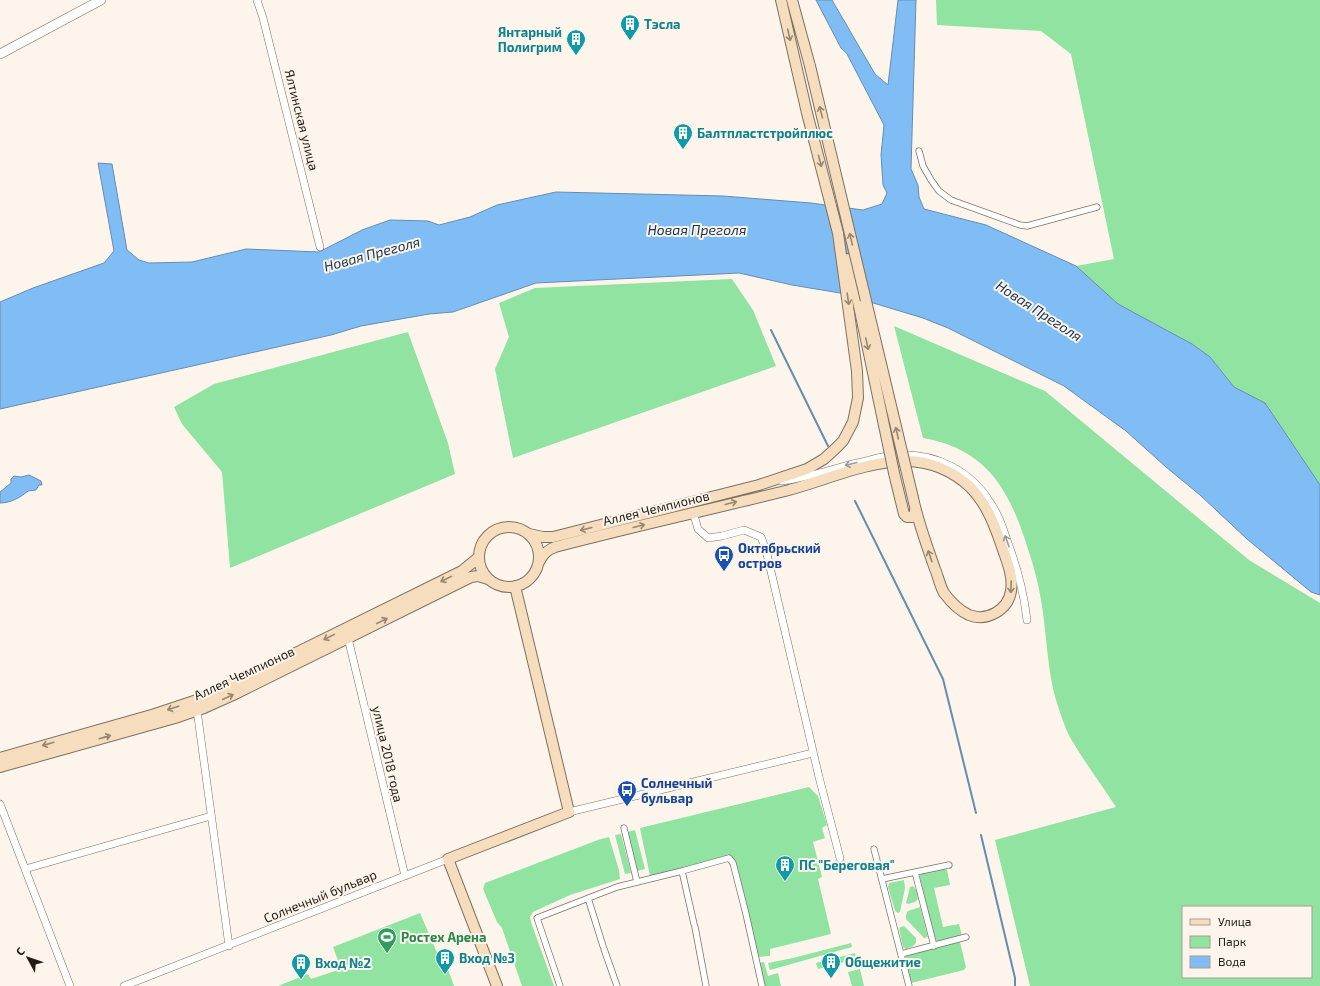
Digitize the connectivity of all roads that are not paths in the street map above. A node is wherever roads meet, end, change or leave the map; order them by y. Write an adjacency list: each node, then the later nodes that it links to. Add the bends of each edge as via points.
1 (101, 0): 5 (street)
2 (257, 0): 9 (street, Ялтинская улица)
3 (781, 0): 8 (main road, one-way to 8)
4 (792, 0): 11 (main road, one-way to 4, bridge, via 810,66)
5 (0, 54)
6 (919, 151): 7 (street, via 930,180 951,200 1020,225 1027,226)
7 (1097, 207)
8 (838, 232): 10 (main road, Аллея Чемпионов, one-way to 10, via 851,319 858,390 856,413 843,441 829,455 807,469); 11 (main road, one-way to 11, bridge, via 846,251 859,306 904,514 912,517)
9 (320, 246)
10 (759, 485): 13 (main road, Аллея Чемпионов, one-way to 13, via 553,537 543,538); 18 (street, one-way to 10, via 1019,575 1000,521 984,492 958,469 919,456 888,456 792,480)
11 (915, 510): 12 (main road, Аллея Чемпионов, one-way to 11, via 785,491 889,462 918,462 935,466 964,482 987,509 1010,571 1012,585 1010,597 1001,610 986,616 972,616 961,610 944,593)
12 (693, 512): 15 (main road, Аллея Чемпионов, one-way to 12, via 549,549 555,547); 21 (street, via 698,530 708,538 744,530 761,536)
13 (529, 534): 14 (main road, Аллея Чемпионов, via 513,526 496,529 483,541); 15 (main road, via 536,544)
14 (478, 558): 16 (main road, via 481,569); 22 (main road, Аллея Чемпионов, one-way to 22, via 462,571 204,697 155,714)
15 (539, 562): 17 (main road, Аллея Чемпионов, via 531,577)
16 (488, 579): 17 (main road, Аллея Чемпионов, via 504,587); 19 (main road, Аллея Чемпионов, one-way to 16, via 471,577)
17 (516, 586): 25 (main road)
18 (1027, 620)
19 (348, 638): 20 (main road, Аллея Чемпионов, one-way to 19, via 225,699); 35 (street, улица 2018 года)
20 (197, 710): 23 (main road, Аллея Чемпионов, one-way to 20); 26 (street)
21 (813, 753): 25 (street, Солнечный бульвар); 29 (street)
22 (0, 758)
23 (0, 767)
24 (0, 804): 32 (street)
25 (569, 812): 30 (main road, Солнечный бульвар)
26 (212, 816): 32 (street); 40 (street)
27 (624, 828): 37 (street)
28 (874, 849): 36 (street)
29 (840, 858)
30 (448, 859): 35 (street, Солнечный бульвар); 45 (main road)
31 (949, 865): 34 (street)
32 (25, 869): 43 (street)
33 (682, 871): 37 (street); 48 (street); 49 (street, via 730,858)
34 (916, 872): 36 (street); 41 (street)
35 (405, 876): 40 (street, Солнечный бульвар)
36 (882, 879): 42 (street)
37 (637, 882): 38 (street)
38 (588, 898): 46 (street, via 537,918); 47 (street)
39 (966, 938): 41 (street)
40 (229, 946): 44 (street, Солнечный бульвар)
41 (934, 946): 42 (street)
42 (901, 954): 50 (street)
43 (70, 986)
44 (124, 986)
45 (497, 986)
46 (560, 986)
47 (617, 986)
48 (706, 986)
49 (762, 986)
50 (909, 986)

